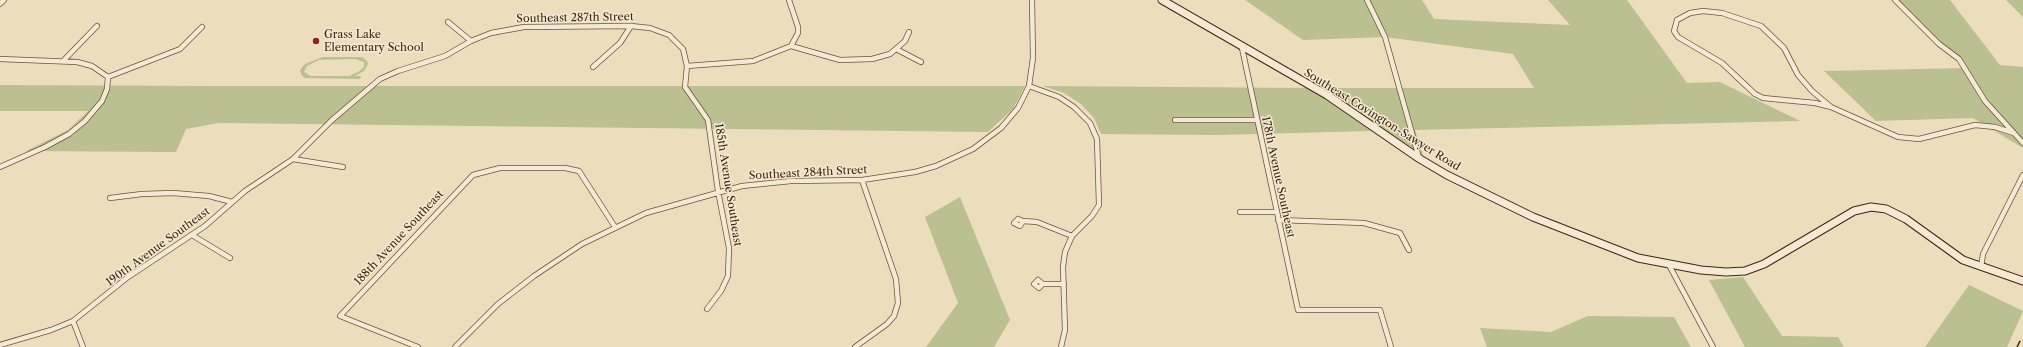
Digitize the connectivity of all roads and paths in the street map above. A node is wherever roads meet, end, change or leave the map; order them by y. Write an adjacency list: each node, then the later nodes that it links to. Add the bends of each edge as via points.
1 (4, 0): 7 (street)
2 (789, 0): 14 (street, via 798,27 798,33)
3 (1032, 0): 24 (street, Southeast 284th Street, via 1033,58)
4 (1162, 0): 15 (street, Southeast Covington-Sawyer Road)
5 (1367, 0): 31 (street, via 1385,37)
6 (1895, 0): 28 (street, via 1939,44 1959,58 1985,101)
7 (0, 4)
8 (448, 22): 13 (street)
9 (97, 26): 18 (street)
10 (631, 26): 13 (street, Southeast 287th Street, via 524,27 496,31); 20 (street, Southeast 287th Street, via 650,28 676,40 683,49); 21 (street, via 620,43)
11 (202, 27): 22 (street, via 180,50)
12 (909, 32): 16 (street, via 905,41)
13 (471, 41): 23 (street, Southeast 287th Street, via 445,56)
14 (791, 46): 16 (street, via 850,61 882,57); 20 (street, via 753,61)
15 (1242, 48): 27 (street, 178th Avenue Southeast); 31 (street, Southeast Covington-Sawyer Road, via 1327,95)
16 (896, 49): 19 (street)
17 (0, 58): 18 (street, via 18,61)
18 (64, 60): 22 (street, via 85,64)
19 (921, 62)
20 (687, 66): 36 (street, 185th Avenue Southeast, via 684,83 687,91 708,120)
21 (593, 67)
22 (108, 77): 32 (street, via 102,101 85,121 69,134 45,147)
23 (380, 79): 30 (street, 190th Avenue Southeast, via 332,120)
24 (1029, 86): 35 (street, Southeast 284th Street, via 1018,108 1001,128 973,148 936,166); 45 (street, via 1059,96 1074,107 1090,123 1097,139 1099,205)
25 (1830, 107): 25 (street, via 1800,100 1773,100 1755,94 1722,63 1678,37 1674,31 1677,20 1690,13 1703,11 1722,13 1761,26 1784,48 1802,79); 28 (street, via 1898,137 1919,138 1975,125 1995,127)
26 (1174, 120): 27 (street)
27 (1256, 120): 40 (street, 178th Avenue Southeast)
28 (2014, 133): 29 (street)
29 (2023, 143)
30 (293, 159): 33 (street); 38 (street, 190th Avenue Southeast)
31 (1420, 159): 48 (street, Southeast Covington-Sawyer Road, via 1472,188 1533,217 1611,248)
32 (0, 167)
33 (343, 167)
34 (2023, 175): 49 (street, via 1983,254)
35 (862, 180): 36 (street, Southeast 284th Street, via 791,181); 59 (street, via 898,291 896,310 888,324)
36 (718, 191): 43 (street, Southeast 284th Street, via 646,213); 53 (street, 185th Avenue Southeast, via 729,248 729,269 721,291)
37 (110, 198): 38 (street, via 173,194 209,196)
38 (232, 202): 44 (street, 190th Avenue Southeast)
39 (1240, 212): 40 (street)
40 (1276, 212): 41 (street, 178th Avenue Southeast)
41 (1278, 220): 46 (street, via 1364,223 1400,233); 61 (street, 178th Avenue Southeast, via 1298,310 1380,310)
42 (1023, 221): 45 (street, via 1044,224)
43 (615, 228): 57 (street, 188th Avenue Southeast, via 579,171 565,168 500,168 484,170 473,175 340,316); 58 (street, Southeast 284th Street, via 582,244 534,276 498,304)
44 (192, 235): 47 (street); 54 (street, 190th Avenue Southeast, via 128,277)
45 (1072, 236): 52 (street, via 1065,252)
46 (1409, 250)
47 (230, 258)
48 (1668, 265): 49 (street, Southeast Covington-Sawyer Road, via 1716,272 1753,269 1854,211 1865,207 1879,207 1915,224 1953,254); 62 (street)
49 (1981, 267): 50 (street)
50 (2023, 281)
51 (1043, 284): 52 (street)
52 (1064, 284): 60 (street, via 1065,330)
53 (707, 309)
54 (73, 321): 55 (street, 190th Avenue Southeast); 56 (street)
55 (0, 345)
56 (83, 347)
57 (418, 347)
58 (455, 347)
59 (855, 347)
60 (1061, 347)
61 (1391, 347)
62 (1713, 347)

